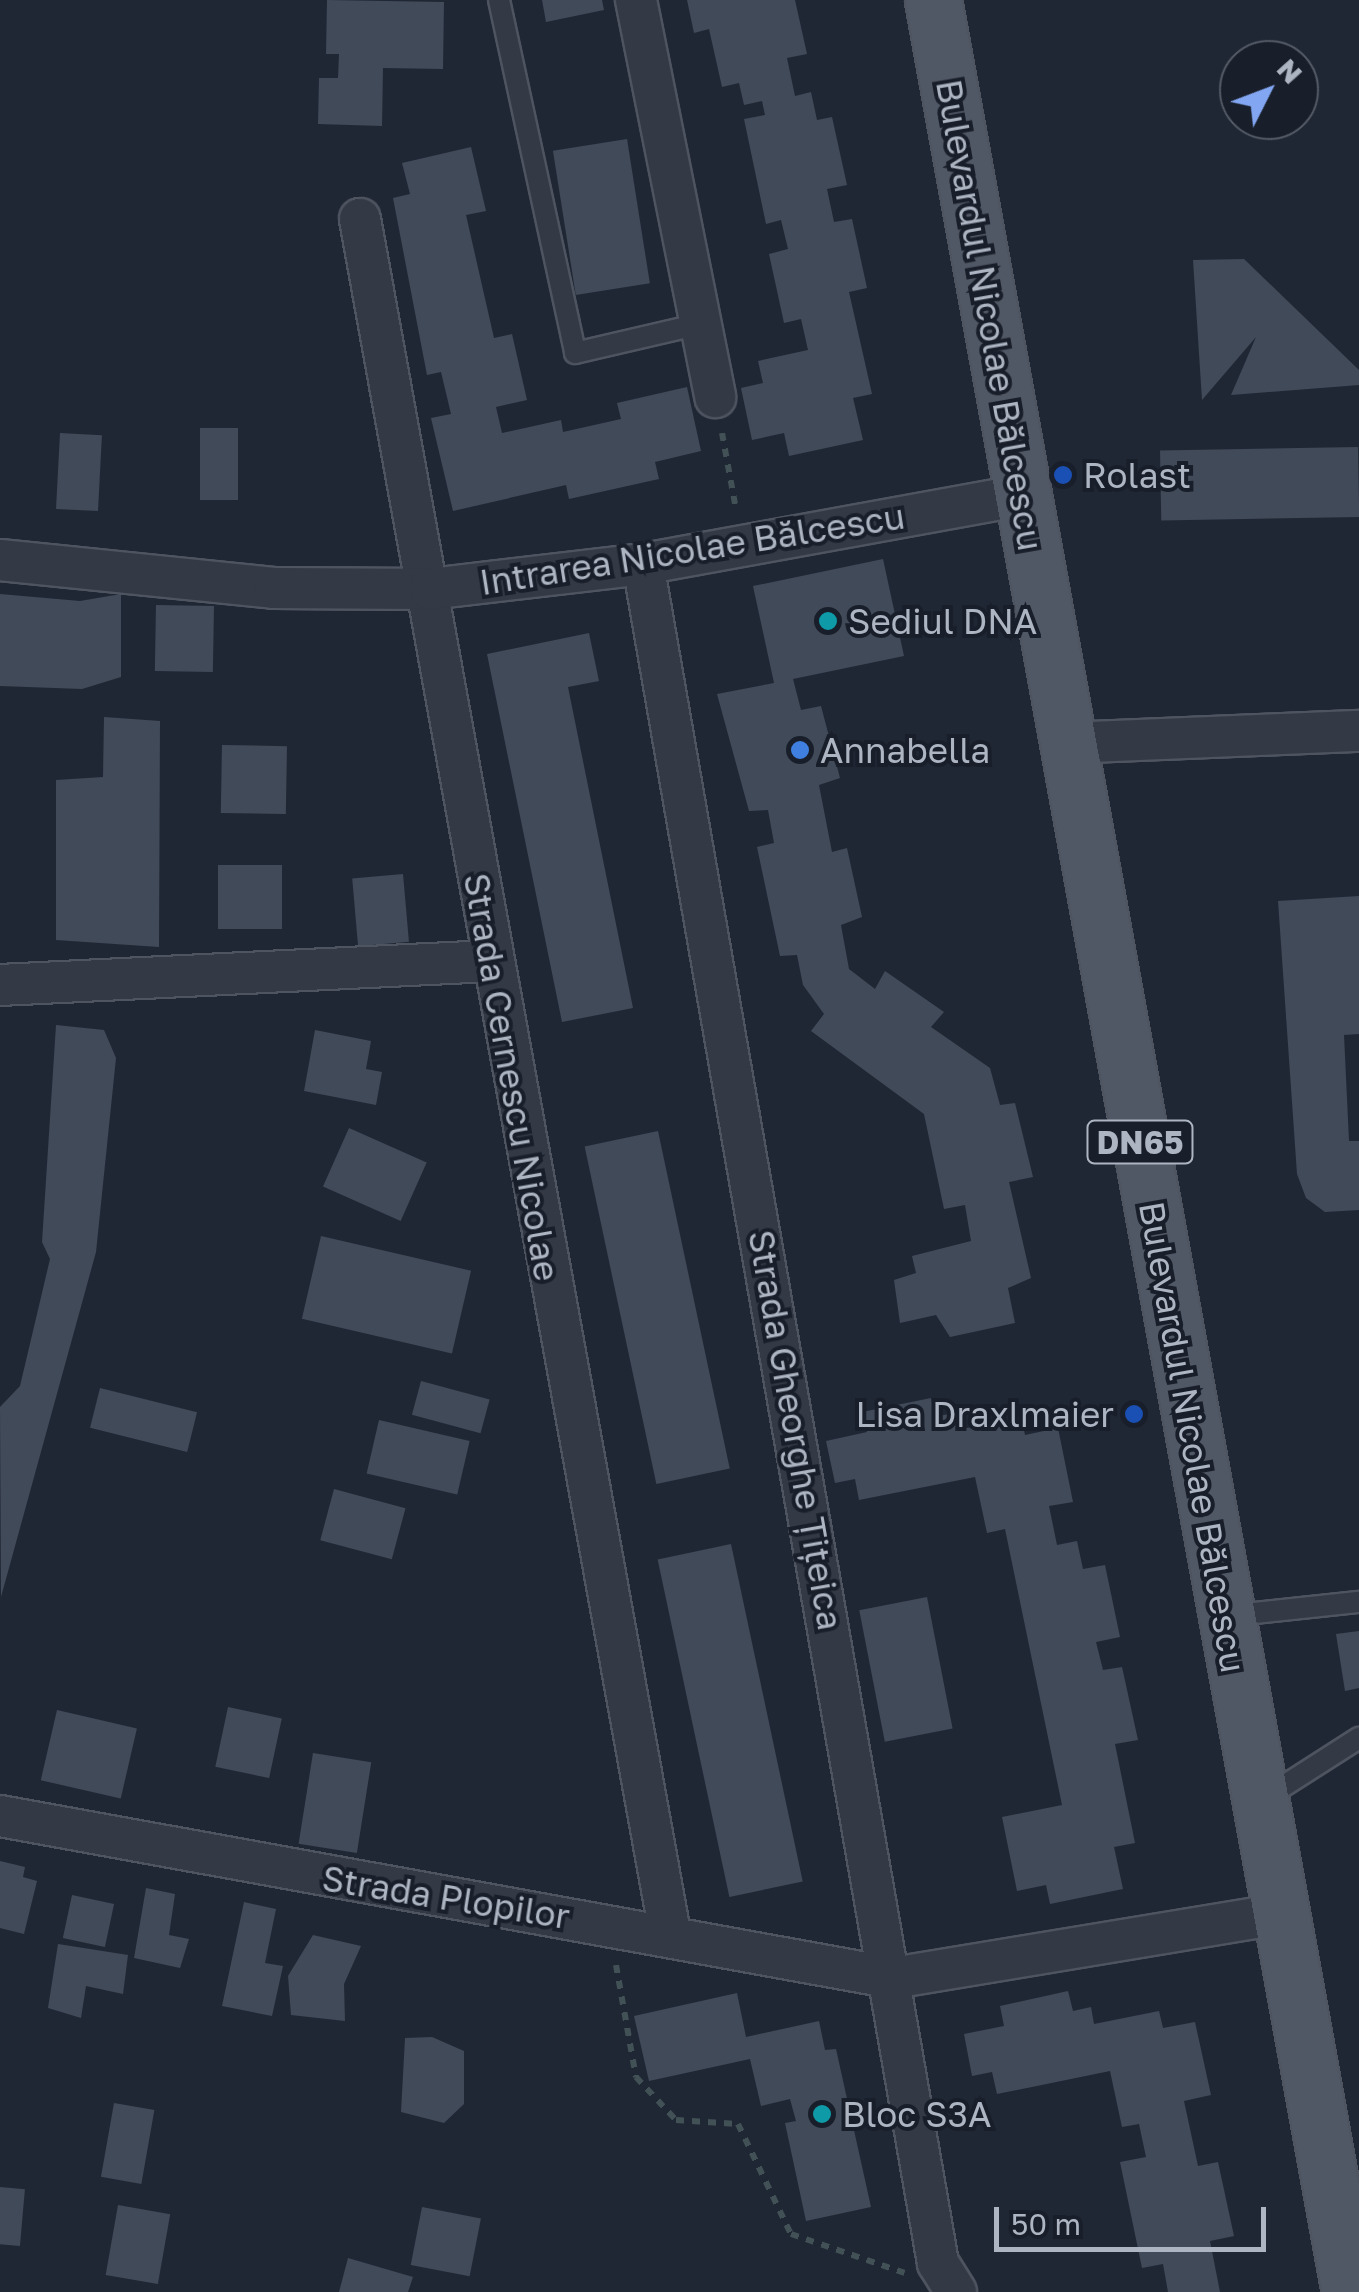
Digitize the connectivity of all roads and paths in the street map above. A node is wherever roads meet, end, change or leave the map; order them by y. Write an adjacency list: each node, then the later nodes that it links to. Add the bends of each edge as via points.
1 (498, 0): 5 (lane, via 575,352)
2 (636, 0): 5 (street)
3 (933, 0): 7 (main road, Bulevardul Nicolae Bălcescu / DN65)
4 (360, 219): 11 (street, Strada Cernescu Nicolae)
5 (700, 324): 6 (street)
6 (715, 397): 8 (path)
7 (1024, 495): 8 (street, Intrarea Nicolae Bălcescu); 13 (main road, Bulevardul Nicolae Bălcescu / DN65)
8 (743, 544): 10 (street, Intrarea Nicolae Bălcescu)
9 (0, 560): 11 (street, Intrarea Nicolae Bălcescu, via 274,588)
10 (643, 564): 11 (street, Intrarea Nicolae Bălcescu); 24 (street, Strada Gheorghe Țițeica)
11 (430, 589): 14 (street, Strada Cernescu Nicolae)
12 (1359, 731): 13 (street)
13 (1068, 742): 17 (main road, Bulevardul Nicolae Bălcescu / DN65)
14 (489, 961): 15 (street); 23 (street, Strada Cernescu Nicolae)
15 (0, 985)
16 (1359, 1602): 17 (lane)
17 (1226, 1616): 19 (main road, Bulevardul Nicolae Bălcescu / DN65)
18 (1359, 1738): 19 (lane)
19 (1259, 1801): 21 (main road, Bulevardul Nicolae Bălcescu / DN65)
20 (0, 1816): 22 (street, Strada Plopilor)
21 (1279, 1914): 24 (street); 26 (main road, Bulevardul Nicolae Bălcescu / DN65)
22 (609, 1924): 23 (street, Strada Plopilor); 25 (path, via 636,2076 676,2120 738,2124 790,2234)
23 (670, 1934): 24 (street, Strada Plopilor)
24 (892, 1978): 25 (street, Strada Gheorghe Țițeica)
25 (937, 2282)
26 (1349, 2290)

